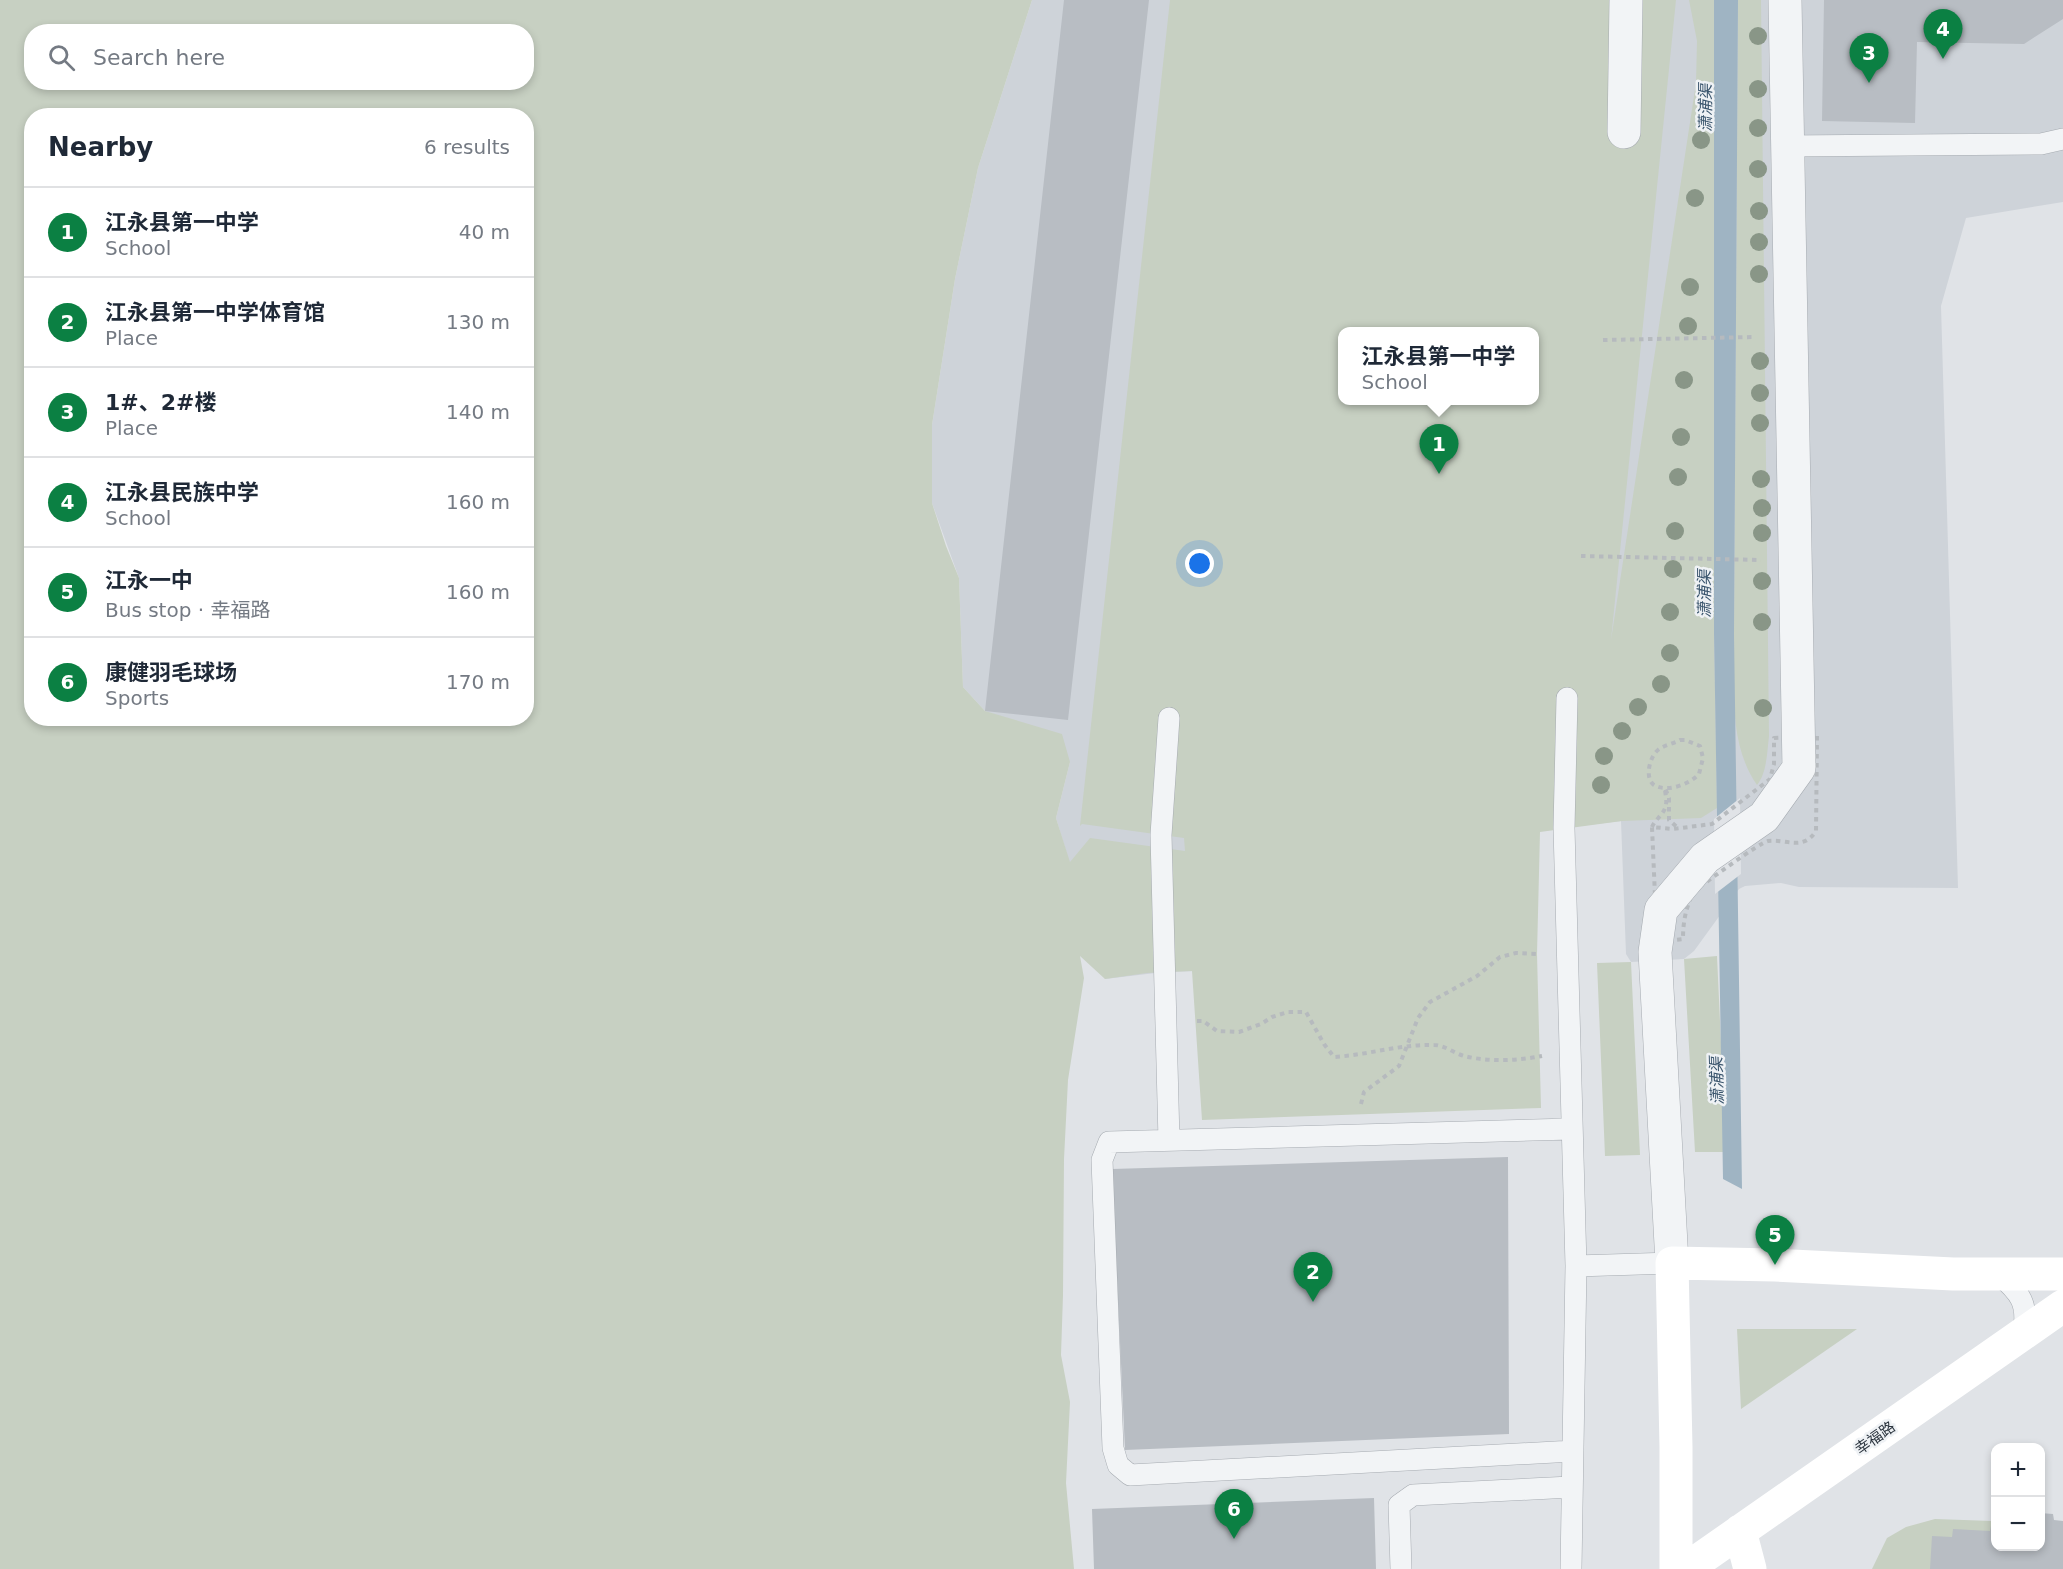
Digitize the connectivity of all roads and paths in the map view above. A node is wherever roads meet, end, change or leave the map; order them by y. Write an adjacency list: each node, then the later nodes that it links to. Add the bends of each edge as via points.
1 (1626, 0): 3 (street)
2 (1785, 0): 5 (street)
3 (1624, 132)
4 (2063, 139): 5 (lane, via 2041,144)
5 (1787, 146): 22 (street, via 1799,768 1764,817 1705,858 1661,910 1655,952)
6 (1740, 337): 7 (path)
7 (1603, 340)
8 (1581, 556): 9 (path)
9 (1739, 560)
10 (1568, 698): 15 (lane)
11 (1169, 718): 16 (lane, via 1161,835)
12 (1665, 788): 12 (path, via 1683,784 1699,774 1703,758 1700,746 1680,740 1656,752 1650,761 1650,780); 13 (path, via 1666,805); 14 (path, via 1669,820)
13 (1652, 827)
14 (1679, 829)
15 (1566, 957): 17 (path, via 1516,953 1500,957 1477,976 1430,1002 1418,1018); 18 (lane)
16 (1166, 1017): 17 (path, via 1203,1021 1217,1031 1239,1032 1288,1012 1306,1012 1334,1057); 21 (lane)
17 (1408, 1046): 18 (path, via 1438,1045 1478,1059 1527,1059); 20 (path, via 1399,1066 1364,1092)
18 (1569, 1053): 19 (lane)
19 (1571, 1129): 20 (lane); 23 (lane)
20 (1355, 1135): 21 (lane)
21 (1169, 1140): 28 (lane, via 1109,1142 1102,1160 1113,1448 1118,1465 1130,1475)
22 (1672, 1263): 23 (lane); 24 (main road); 33 (main road)
23 (1576, 1266): 28 (lane)
24 (1998, 1274): 25 (main road); 27 (lane, via 2014,1287 2025,1305)
25 (2063, 1274)
26 (2063, 1306): 27 (main road, 幸福路)
27 (2023, 1335): 30 (main road, 幸福路)
28 (1573, 1451): 29 (lane)
29 (1571, 1487): 31 (lane, via 1413,1495 1399,1505); 32 (lane)
30 (1740, 1531): 34 (main road, 幸福路); 35 (main road)
31 (1401, 1569)
32 (1571, 1569)
33 (1676, 1569)
34 (1686, 1569)
35 (1749, 1569)

